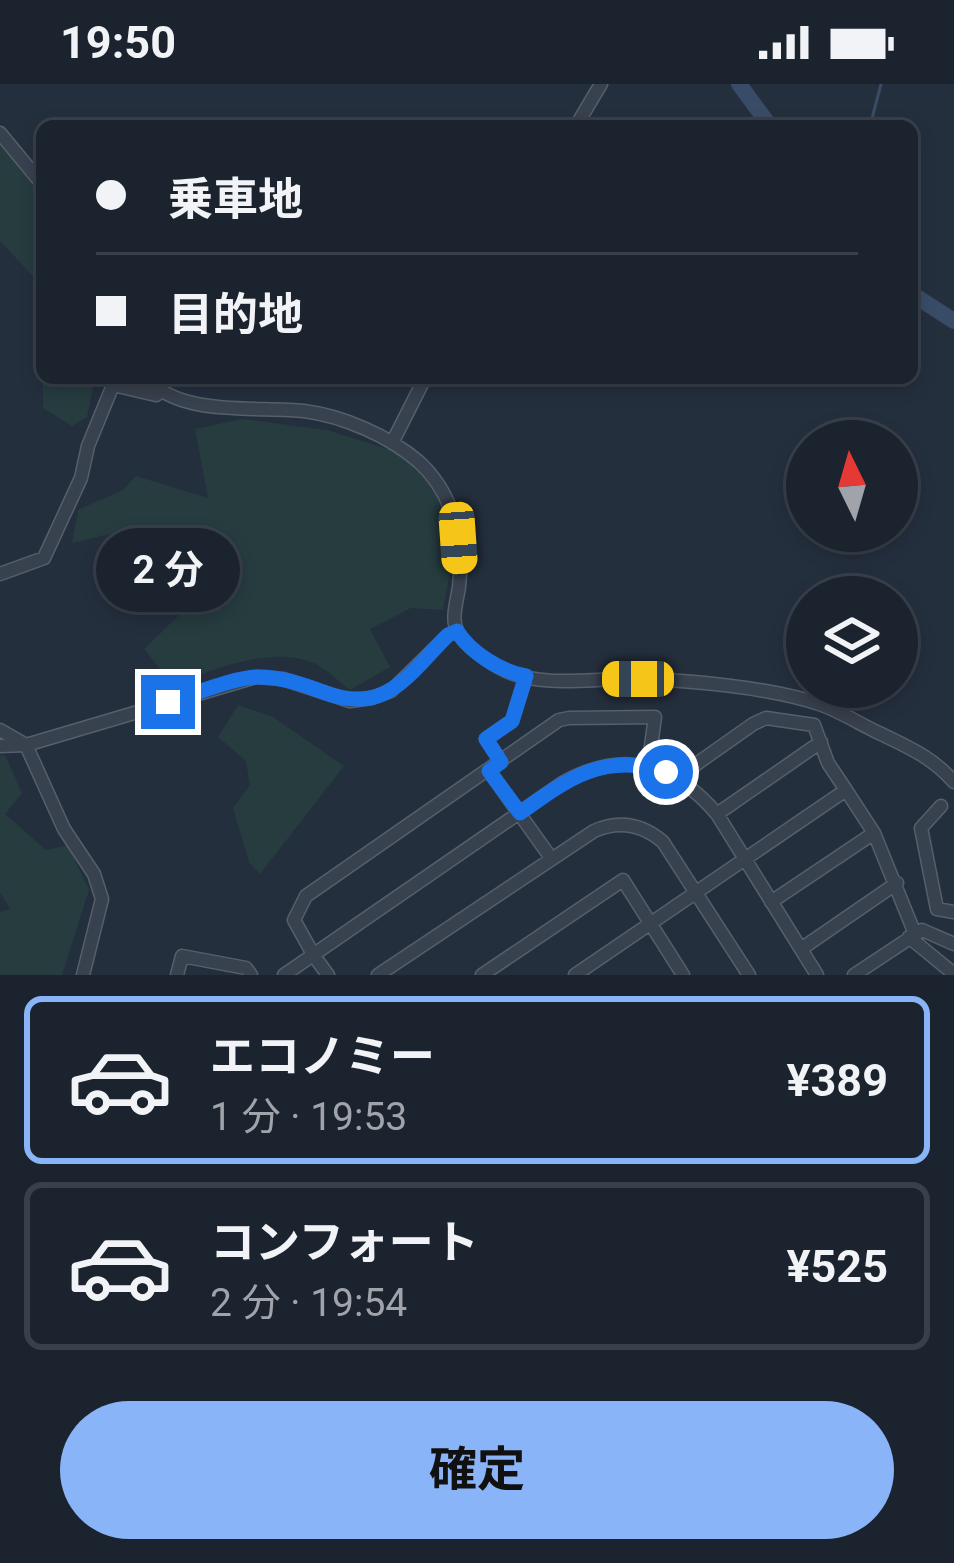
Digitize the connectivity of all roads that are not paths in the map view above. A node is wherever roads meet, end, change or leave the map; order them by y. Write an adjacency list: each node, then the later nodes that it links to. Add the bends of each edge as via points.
1 (601, 84): 2 (street)
2 (580, 120)
3 (0, 133): 4 (street)
4 (36, 177)
5 (154, 384): 7 (street)
6 (422, 384): 8 (street)
7 (162, 391): 8 (street, via 222,407 337,418); 9 (street, via 113,385 44,558)
8 (392, 443): 10 (street, via 430,473 450,503 458,538)
9 (0, 574)
10 (457, 631): 11 (street, via 502,669); 15 (street, via 382,696 350,701 256,676)
11 (526, 676): 16 (street, via 512,721 486,739); 19 (street, via 688,681 822,705 917,749)
12 (0, 730): 15 (street)
13 (821, 742): 18 (street, via 814,725 766,718); 20 (street); 23 (street)
14 (0, 746): 15 (street)
15 (26, 746): 38 (street, via 100,887)
16 (495, 767): 17 (street, via 559,720 655,717); 22 (street); 35 (street, via 306,896 294,920)
17 (648, 767): 18 (street); 22 (street, via 593,768)
18 (679, 777): 23 (street)
19 (954, 782)
20 (846, 790): 24 (street); 25 (street)
21 (941, 806): 30 (street, via 921,828 937,909)
22 (520, 813): 26 (street); 35 (street)
23 (717, 814): 25 (street)
24 (874, 833): 27 (street); 29 (street)
25 (743, 858): 28 (street); 29 (street)
26 (551, 859): 28 (street, via 605,826 636,826 663,842); 43 (street)
27 (897, 883): 32 (street); 34 (street)
28 (696, 893): 31 (street); 46 (street)
29 (771, 902): 34 (street)
30 (954, 911)
31 (650, 922): 36 (street); 44 (street, via 623,880); 45 (street)
32 (913, 936): 33 (street, via 922,930); 37 (street); 48 (street)
33 (954, 944)
34 (801, 949): 47 (street)
35 (314, 956): 41 (street); 42 (street)
36 (677, 973)
37 (954, 974)
38 (83, 975)
39 (177, 975): 40 (street, via 182,956)
40 (250, 975)
41 (284, 975)
42 (328, 975)
43 (378, 975)
44 (482, 975)
45 (575, 975)
46 (749, 975)
47 (817, 975)
48 (854, 975)

